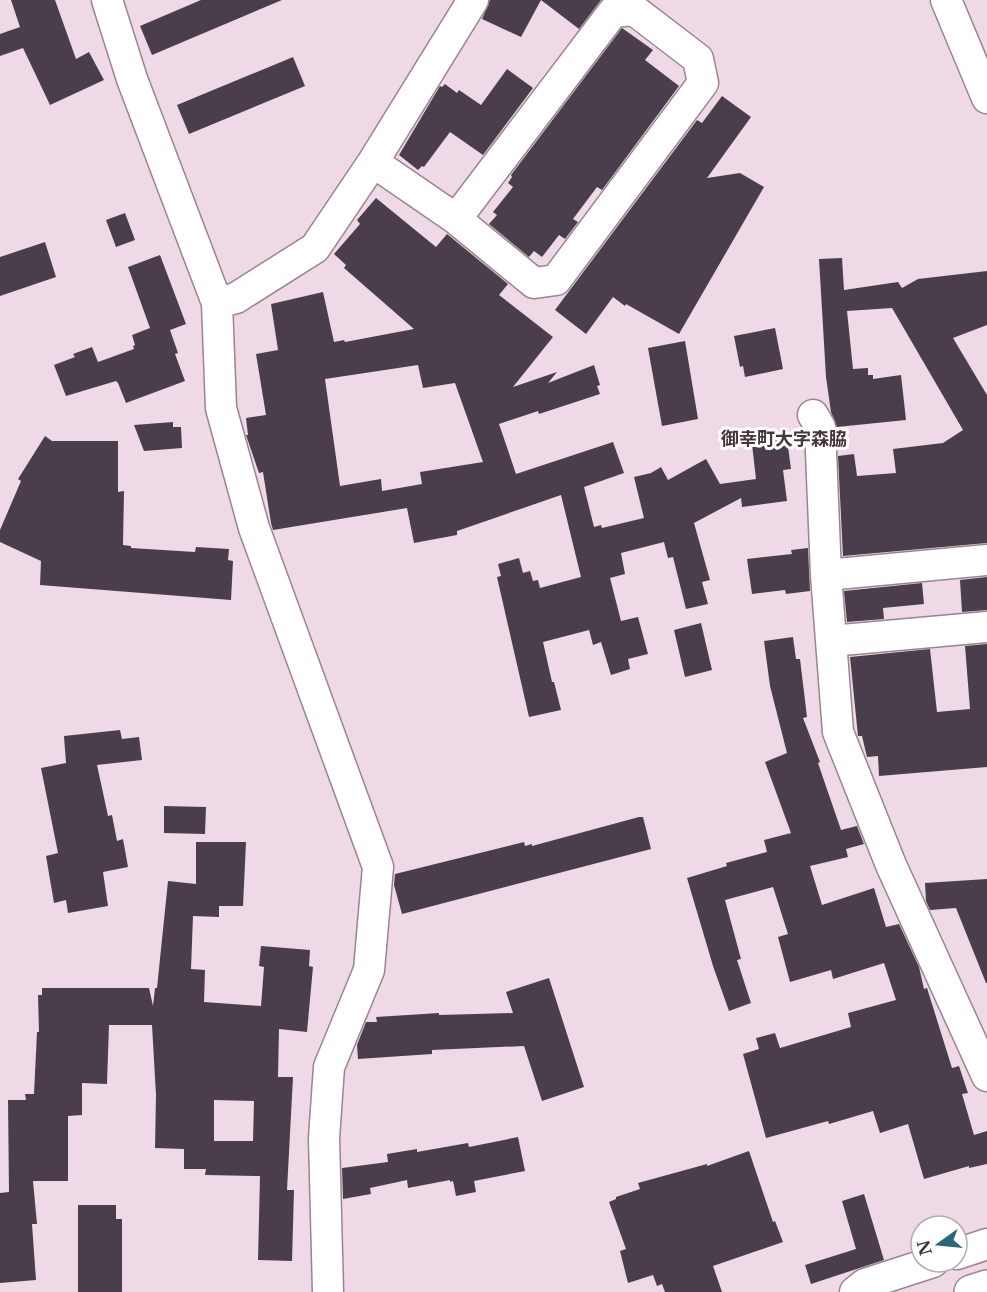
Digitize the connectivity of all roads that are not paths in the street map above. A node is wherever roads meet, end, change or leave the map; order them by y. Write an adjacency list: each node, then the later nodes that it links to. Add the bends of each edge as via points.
1 (107, 0): 7 (street, via 132,79)
2 (473, 0): 5 (street)
3 (946, 0): 4 (street)
4 (987, 99)
5 (373, 162): 6 (street); 7 (street, via 315,248 236,298)
6 (456, 219): 6 (street, via 612,12 634,10 698,59 703,83 556,280 534,283)
7 (217, 303): 18 (street, via 221,408 254,528 378,867 369,970 328,1067 324,1138)
8 (813, 415): 10 (street, via 820,427)
9 (987, 560): 10 (street)
10 (826, 575): 12 (street)
11 (987, 627): 12 (street)
12 (831, 640): 13 (street, via 838,732 891,865)
13 (987, 1076)
14 (987, 1244): 15 (street)
15 (969, 1250)
16 (909, 1270): 19 (street, via 865,1284)
17 (987, 1287): 20 (main road)
18 (328, 1292)
19 (855, 1292)
20 (971, 1292)

